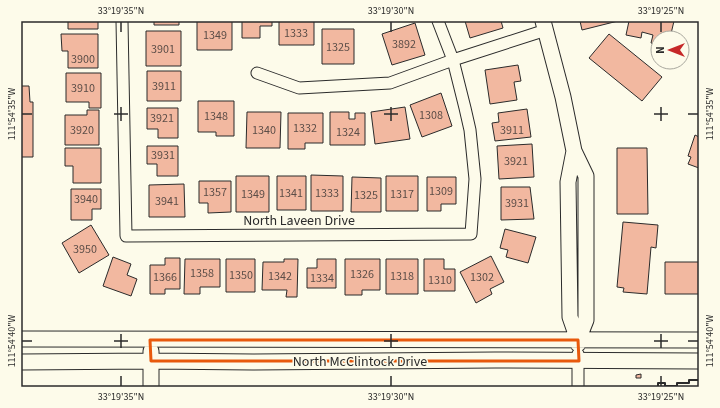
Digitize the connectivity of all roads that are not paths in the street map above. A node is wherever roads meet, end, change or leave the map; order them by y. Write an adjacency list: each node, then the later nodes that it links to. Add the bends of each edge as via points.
1 (122, 21): 4 (street, North Laveen Drive, via 126,236 471,234 475,179 470,130)
2 (438, 21): 4 (street)
3 (545, 25): 4 (street); 9 (main road, via 574,151 586,176 586,320)
4 (453, 60): 5 (street, via 390,83 299,88)
5 (257, 73)
6 (21, 340): 7 (main road, North McClintock Drive)
7 (150, 340): 9 (main road, North McClintock Drive); 10 (main road)
8 (699, 340): 9 (main road, North McClintock Drive)
9 (578, 350): 10 (main road, North McClintock Drive, via 254,362); 11 (main road, North McClintock Drive); 14 (street)
10 (151, 361): 12 (main road, North McClintock Drive); 13 (main road)
11 (699, 361)
12 (21, 362)
13 (151, 387)
14 (578, 387)

